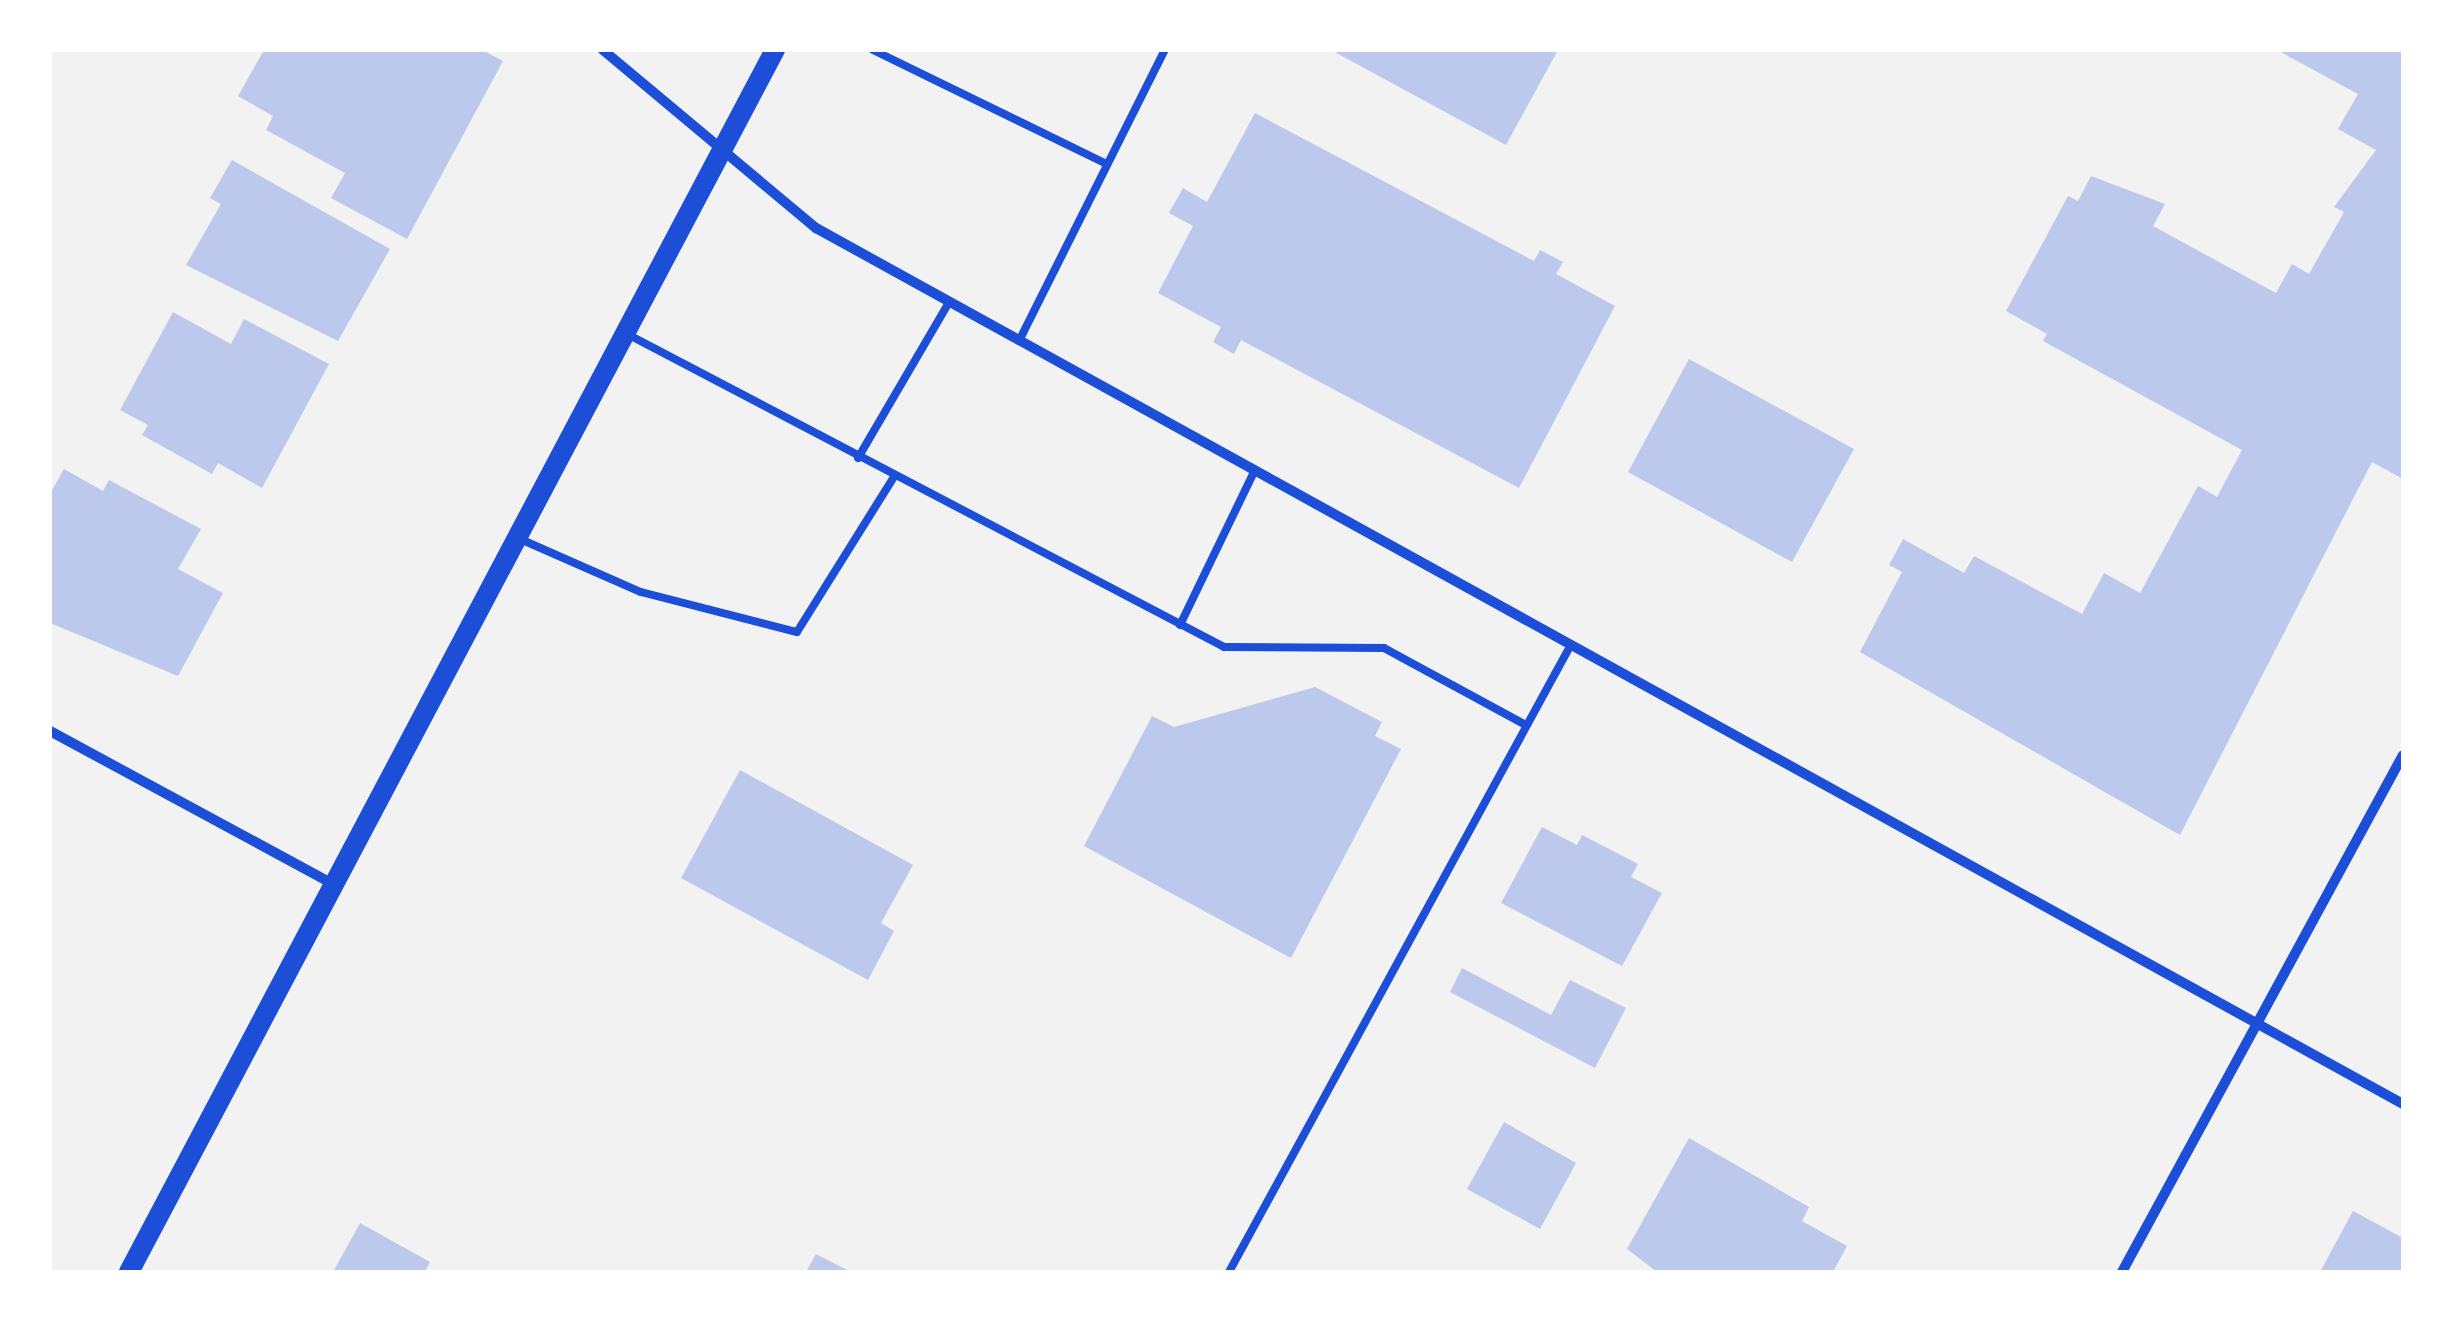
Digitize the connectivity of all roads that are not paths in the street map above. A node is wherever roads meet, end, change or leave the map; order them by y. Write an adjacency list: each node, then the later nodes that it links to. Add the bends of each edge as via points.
1 (602, 50): 5 (street)
2 (775, 50): 5 (main road)
3 (873, 50): 6 (lane)
4 (1165, 50): 6 (lane)
5 (722, 149): 7 (street, via 816,228); 8 (main road)
6 (1107, 164): 9 (lane)
7 (949, 302): 9 (street); 10 (lane)
8 (625, 332): 10 (lane); 13 (main road)
9 (1019, 341): 11 (street)
10 (858, 458): 12 (lane)
11 (1253, 474): 14 (lane); 15 (street)
12 (894, 477): 13 (lane, via 797,632 641,592); 14 (lane)
13 (518, 538): 19 (main road)
14 (1180, 625): 16 (lane, via 1224,647 1384,648)
15 (1568, 650): 16 (lane); 20 (street)
16 (1524, 724): 23 (lane)
17 (50, 731): 19 (street)
18 (2403, 755): 20 (street)
19 (336, 885): 22 (main road)
20 (2256, 1027): 21 (street); 24 (street)
21 (2403, 1104)
22 (129, 1272)
23 (1228, 1272)
24 (2122, 1272)

